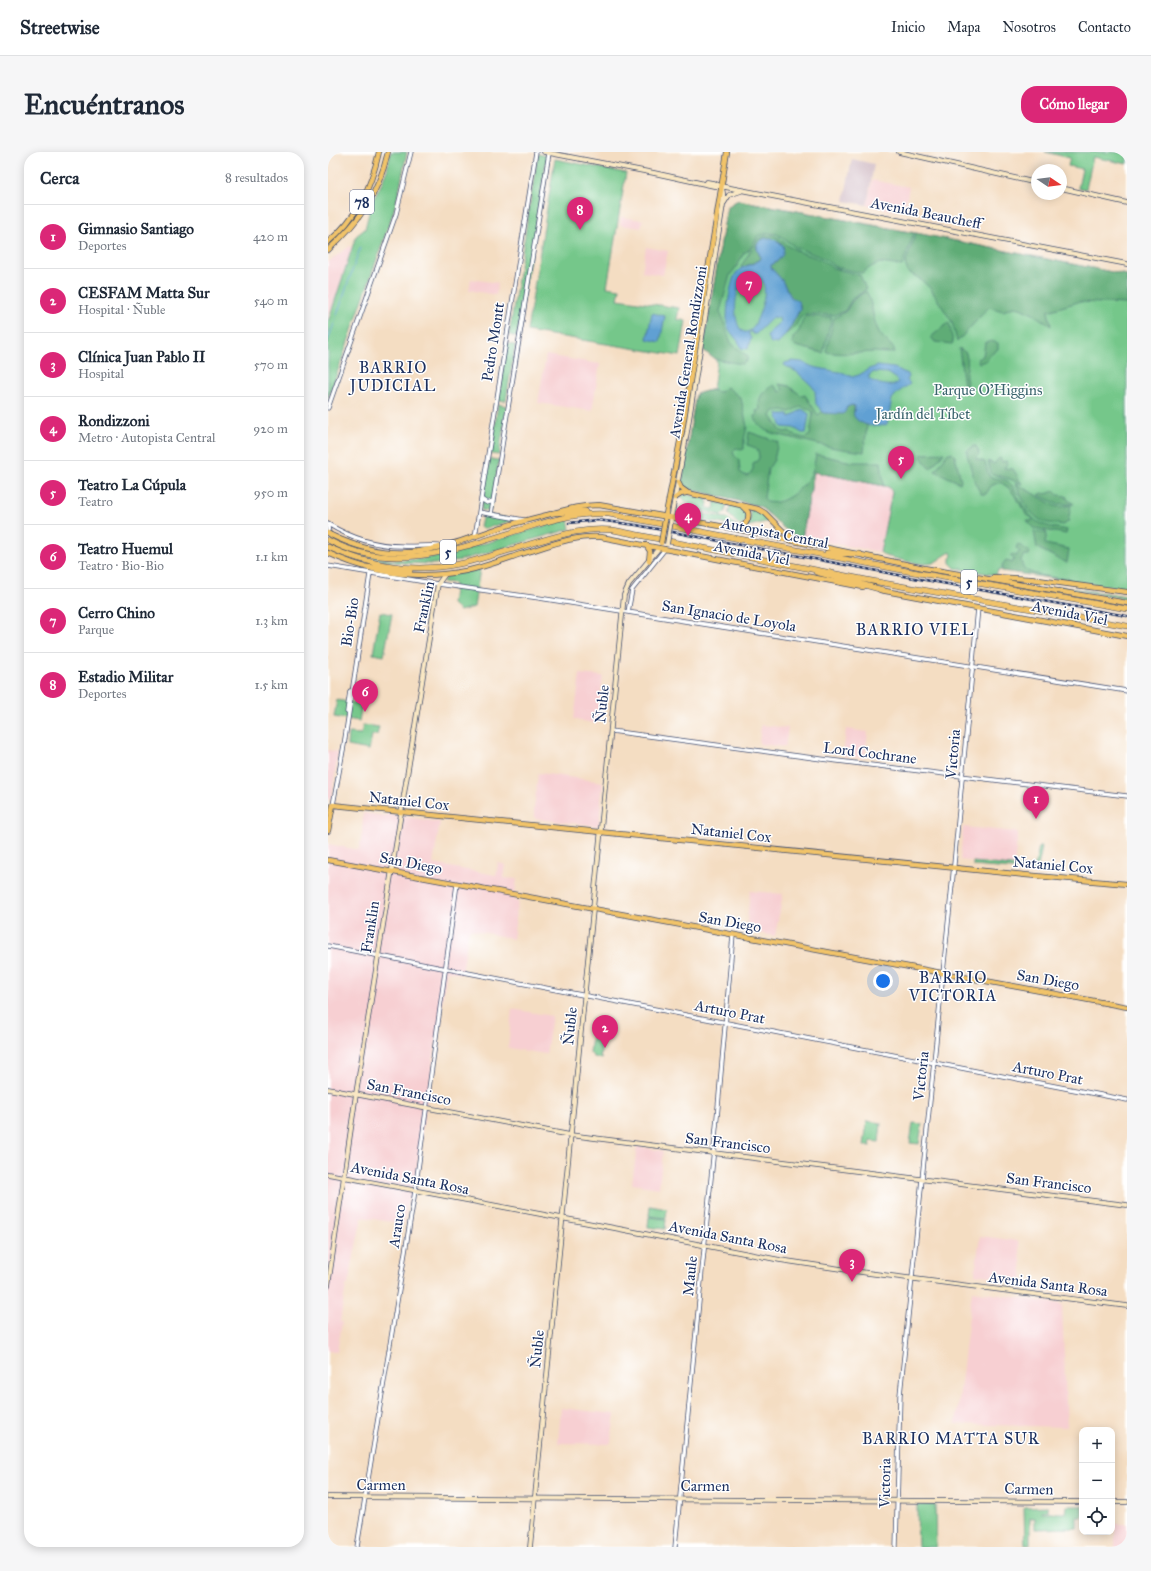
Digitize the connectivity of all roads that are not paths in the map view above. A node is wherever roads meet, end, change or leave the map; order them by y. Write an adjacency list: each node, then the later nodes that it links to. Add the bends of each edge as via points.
1 (379, 152): 15 (main road, 78, via 372,179 362,202 349,221)
2 (388, 152): 16 (main road, 78, via 369,203 349,230)
3 (411, 152): 18 (street, via 396,214)
4 (536, 152): 22 (street, Pedro Montt)
5 (544, 152): 6 (main road, Avenida Beaucheff)
6 (549, 152): 10 (main road, Avenida Beaucheff); 23 (street, Pedro Montt)
7 (727, 152): 10 (main road, Avenida General Rondizzoni)
8 (899, 152): 9 (main road)
9 (1031, 182)
10 (720, 186): 12 (main road, Avenida Beaucheff); 14 (main road, Avenida General Rondizzoni, via 724,192); 29 (main road, Avenida General Rondizzoni)
11 (1067, 189): 13 (main road)
12 (742, 191): 14 (main road, via 729,195); 17 (main road, Avenida Beaucheff)
13 (1127, 203)
14 (723, 205): 19 (main road, Avenida General Rondizzoni)
15 (328, 242)
16 (328, 250)
17 (1127, 264)
18 (328, 408)
19 (678, 482): 20 (main road); 21 (main road, Avenida General Rondizzoni)
20 (688, 493): 21 (main road); 24 (main road)
21 (675, 498): 31 (main road, Avenida General Rondizzoni)
22 (481, 499): 23 (street, via 486,503); 25 (street, Pedro Montt)
23 (493, 501): 27 (street, Pedro Montt)
24 (739, 504): 33 (main road, via 747,510 749,517 744,526); 37 (main road, via 762,511)
25 (479, 512): 27 (street, Avenida Viel); 36 (street, Pedro Montt)
26 (553, 513): 28 (highway, via 578,511); 29 (main road, Avenida Viel, via 580,506 599,505); 30 (main road, Avenida Viel)
27 (491, 514): 30 (street, Avenida Viel)
28 (604, 514): 35 (highway, Autopista Central / 5, via 563,517 422,557 398,558 376,555 354,550); 44 (highway, Autopista Central / 5, via 633,517)
29 (666, 519): 31 (main road, Avenida Viel); 39 (main road, Ñuble, bridge)
30 (527, 520): 36 (main road, Avenida Viel)
31 (671, 520): 33 (main road, Avenida Viel); 42 (main road, Ñuble, bridge)
32 (328, 526): 34 (street); 35 (street)
33 (736, 529): 37 (main road, Avenida Viel)
34 (339, 531): 35 (street); 40 (street, via 380,545)
35 (329, 536): 40 (main road, Avenida Viel, via 386,552 419,552)
36 (475, 537): 40 (main road, Avenida Viel)
37 (798, 542): 45 (main road, Avenida Viel)
38 (646, 545): 39 (main road, Avenida Viel); 46 (main road, via 650,551); 52 (main road, Avenida Viel, via 601,537 579,538 561,541 482,567)
39 (660, 545): 42 (main road, Avenida Viel); 46 (main road, Ñuble)
40 (444, 546)
41 (328, 547): 50 (highway, Autopista Central / 5, via 371,562)
42 (666, 547): 55 (main road, Avenida Viel); 60 (street, Ñuble, via 632,590)
43 (328, 553): 49 (main road, Avenida Viel)
44 (811, 553): 45 (highway); 59 (highway, Autopista Central / 5)
45 (860, 554): 53 (main road, Avenida Viel)
46 (649, 561): 60 (main road, Ñuble, via 626,589)
47 (328, 566): 51 (street, San Ignacio de Loyola)
48 (802, 566): 50 (highway, Autopista Central / 5, via 629,532 600,529 568,532 466,563); 55 (highway, via 829,576); 61 (highway, Autopista Central / 5)
49 (366, 567): 50 (highway, via 401,571); 52 (main road, Avenida Viel, via 404,574)
50 (423, 568)
51 (370, 574): 54 (street, San Ignacio de Loyola); 68 (street, Bio-Bio)
52 (445, 574): 54 (main road, Franklin)
53 (980, 577): 56 (main road, via 1031,579); 57 (main road, Avenida Viel)
54 (438, 584): 60 (street, San Ignacio de Loyola); 69 (main road, Franklin)
55 (884, 590): 58 (main road, Avenida Viel)
56 (1127, 592)
57 (1127, 603)
58 (978, 608): 62 (main road, Avenida Viel); 63 (street, Victoria)
59 (1127, 609)
60 (625, 612): 63 (street, San Ignacio de Loyola); 65 (main road, Ñuble)
61 (1127, 626)
62 (1127, 636)
63 (973, 667): 64 (street, San Ignacio de Loyola); 66 (street, Victoria)
64 (1127, 691)
65 (611, 732): 66 (street, Lord Cochrane); 71 (main road, Ñuble)
66 (963, 776): 67 (street, Lord Cochrane); 73 (street, Victoria)
67 (1127, 796)
68 (333, 804): 69 (main road, Nataniel Cox); 70 (main road, Bio-Bio)
69 (401, 812): 71 (main road, Nataniel Cox); 74 (main road, Franklin)
70 (328, 832)
71 (602, 832): 73 (main road, Nataniel Cox); 77 (main road, Ñuble)
72 (328, 860): 74 (main road, San Diego)
73 (954, 868): 76 (main road, Nataniel Cox); 82 (street, Victoria)
74 (392, 872): 75 (main road, San Diego); 80 (main road, Franklin)
75 (457, 884): 77 (main road, San Diego); 81 (street, Arauco)
76 (1127, 884)
77 (594, 909): 78 (main road, San Diego); 83 (main road, Ñuble)
78 (733, 935): 82 (main road, San Diego); 85 (street, Maule)
79 (328, 946): 80 (street, Arturo Prat)
80 (378, 956): 81 (street, Arturo Prat); 88 (main road, Franklin)
81 (446, 969): 83 (street, Arturo Prat); 90 (street, Arauco)
82 (943, 973): 84 (main road, San Diego); 86 (street, Victoria)
83 (585, 996): 85 (street, Arturo Prat); 91 (main road, Ñuble)
84 (1127, 1007)
85 (725, 1023): 86 (street, Arturo Prat); 92 (street, Maule)
86 (934, 1063): 89 (street, Arturo Prat); 95 (street, Victoria)
87 (328, 1089): 88 (main road, San Francisco)
88 (356, 1094): 90 (main road, San Francisco); 94 (main road, Franklin)
89 (1127, 1100)
90 (426, 1108): 91 (main road, San Francisco); 96 (street, Arauco)
91 (570, 1135): 92 (main road, San Francisco); 98 (main road, Ñuble)
92 (714, 1153): 95 (main road, San Francisco); 99 (street, Maule)
93 (328, 1174): 94 (main road, Avenida Santa Rosa)
94 (344, 1177): 96 (main road, Avenida Santa Rosa); 101 (main road, Franklin)
95 (923, 1180): 97 (main road, San Francisco); 100 (street, Victoria)
96 (415, 1191): 98 (main road, Avenida Santa Rosa); 104 (street, Arauco)
97 (1127, 1205)
98 (562, 1218): 99 (main road, Avenida Santa Rosa); 105 (main road, Ñuble)
99 (705, 1245): 100 (main road, Avenida Santa Rosa, via 784,1261); 106 (street, Maule)
100 (912, 1278): 102 (main road, Avenida Santa Rosa); 107 (street, Victoria, via 900,1400)
101 (328, 1286)
102 (1127, 1306)
103 (328, 1496): 104 (main road, Carmen)
104 (365, 1496): 105 (main road, Carmen); 111 (street, Arauco)
105 (535, 1497): 106 (main road, Carmen); 112 (main road, Ñuble)
106 (680, 1498): 107 (main road, Carmen); 113 (street, Maule)
107 (897, 1500): 108 (main road, Carmen); 114 (street, Victoria)
108 (1079, 1502)
109 (1115, 1502): 110 (main road)
110 (1127, 1502)
111 (357, 1547)
112 (530, 1547)
113 (675, 1547)
114 (896, 1547)

